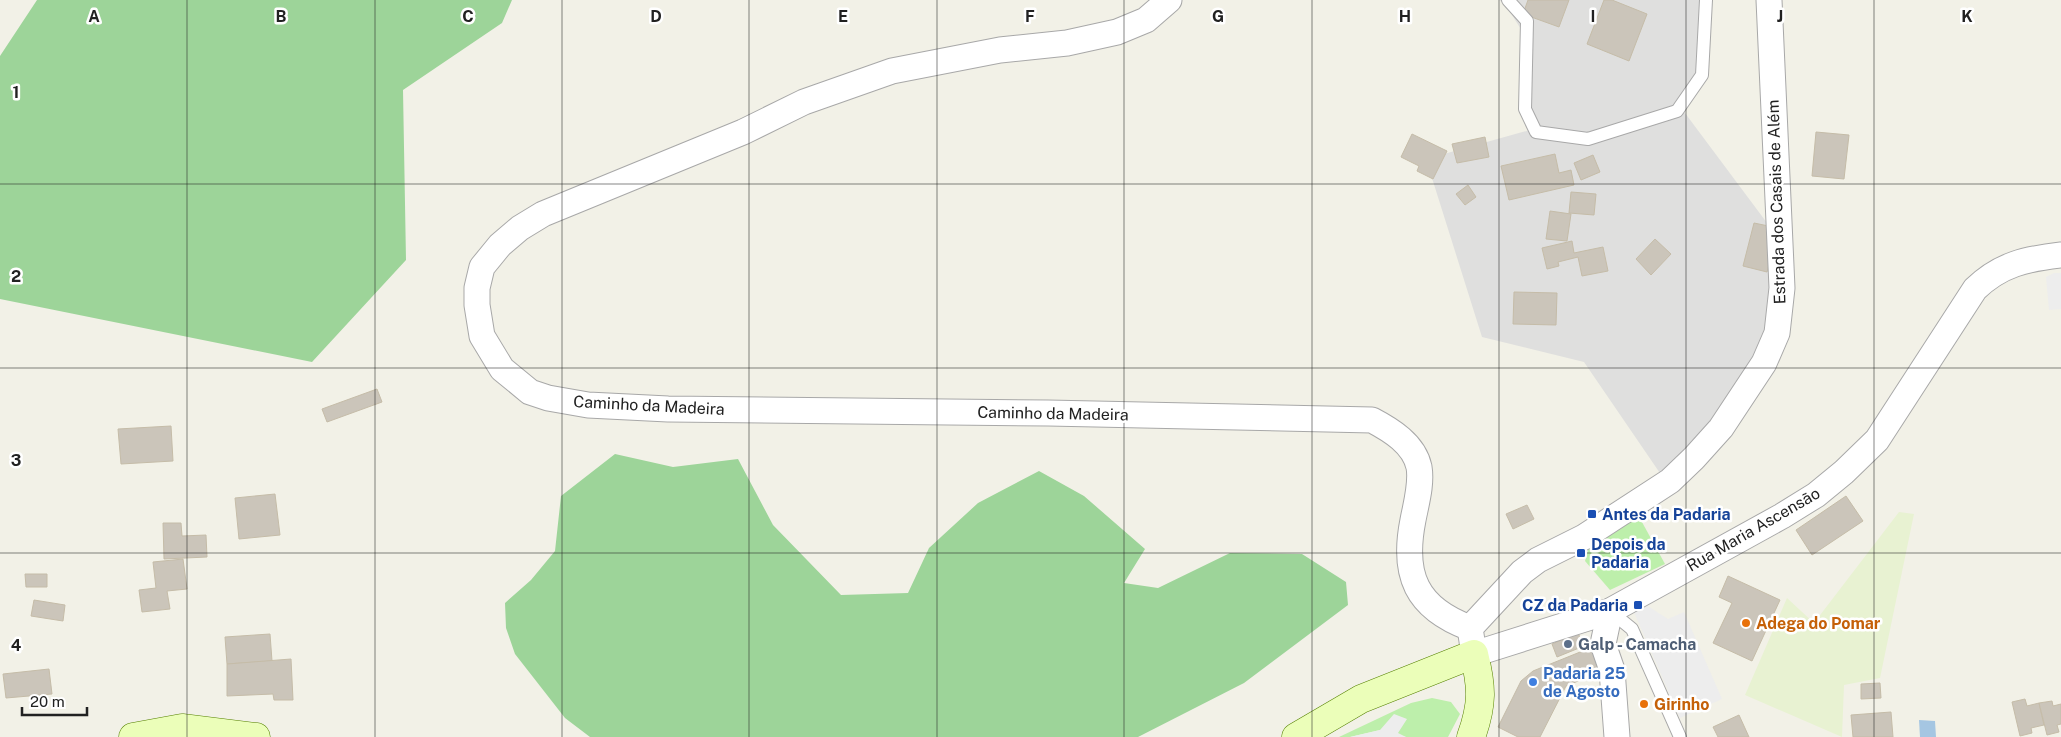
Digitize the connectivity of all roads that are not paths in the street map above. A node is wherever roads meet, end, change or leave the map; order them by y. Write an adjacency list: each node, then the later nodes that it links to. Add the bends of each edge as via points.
1 (1168, 0): 7 (street, Caminho da Madeira, via 1146,20 1117,32 902,68 804,102 743,132 543,214 500,244 482,267 477,288 482,336 502,369 530,392 588,405 1372,420 1390,429 1408,445 1419,466 1409,548 1412,578 1417,589 1440,614)
2 (1508, 0): 3 (lane, via 1526,21 1525,109 1536,132 1588,139 1677,111 1702,75)
3 (1706, 0)
4 (1769, 0): 7 (street, Estrada dos Casais de Além, via 1782,288 1777,333 1764,363 1721,428 1670,481 1584,537 1530,566)
5 (2061, 255): 6 (street, Rua Maria Ascensão, via 2006,266 1990,275 1976,289 1877,440 1816,495)
6 (1610, 611): 7 (street, Rua Maria Ascensão); 12 (street, via 1603,644 1612,670); 13 (lane, via 1632,629)
7 (1472, 641): 10 (main road, via 1361,698); 11 (main road, via 1482,689)
8 (133, 737): 9 (main road, via 182,728)
9 (256, 737)
10 (1296, 737)
11 (1470, 737)
12 (1617, 737)
13 (1680, 737)

